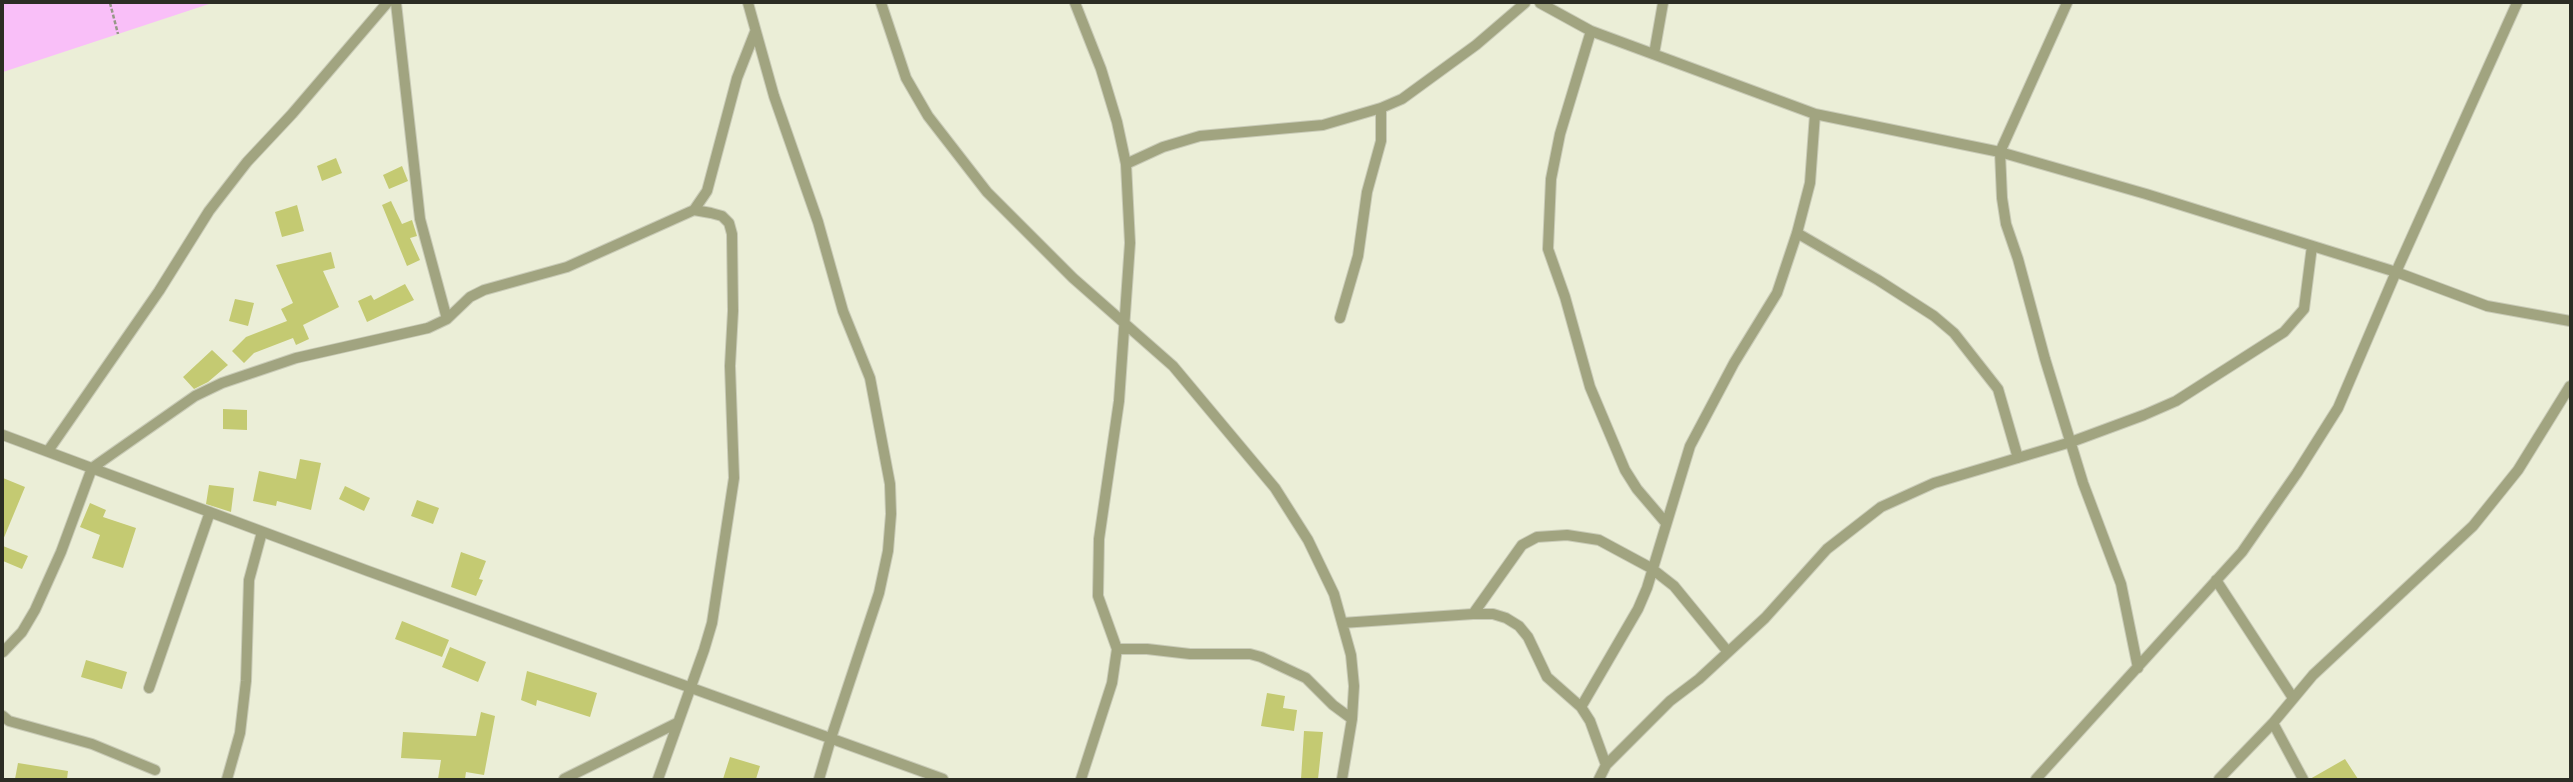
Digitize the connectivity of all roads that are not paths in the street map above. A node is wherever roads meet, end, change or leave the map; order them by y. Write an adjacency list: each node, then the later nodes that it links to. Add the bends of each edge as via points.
1 (386, 3): 29 (street, via 292,114 247,162 209,211 159,291)
2 (396, 3): 23 (street, via 420,218)
3 (748, 3): 12 (street)
4 (881, 3): 25 (street, via 906,78 928,116 987,192 1073,278)
5 (1075, 3): 17 (street, via 1101,69)
6 (1525, 3): 14 (street, via 1464,54 1402,99)
7 (1540, 3): 11 (street)
8 (1663, 3): 13 (street)
9 (2067, 3): 16 (street)
10 (2517, 3): 21 (street)
11 (1591, 31): 13 (street); 33 (street, via 1560,134 1551,179 1548,249 1565,297 1590,387 1625,470 1637,489)
12 (755, 32): 18 (street, via 733,91 707,191); 51 (street, via 791,149 818,222 842,311 870,378 890,484 892,514 888,551 879,593)
13 (1654, 54): 15 (street)
14 (1381, 108): 17 (street, via 1323,125 1200,136 1163,147); 22 (street, via 1381,141 1367,192 1358,256)
15 (1816, 114): 16 (street); 19 (street, via 1810,183)
16 (2000, 152): 20 (street); 28 (street, via 2006,224)
17 (1126, 164): 25 (street, via 1130,242)
18 (694, 210): 23 (street, via 567,266 484,290 470,297); 43 (street, via 722,216 729,223 732,234 730,389 735,448 734,478 712,623)
19 (1797, 233): 30 (street, via 1909,300 1954,333 1998,388); 33 (street, via 1777,293 1734,363 1690,446)
20 (2312, 246): 21 (street); 28 (street, via 2304,309 2284,332 2176,401)
21 (2396, 272): 24 (street, via 2487,306); 36 (street, via 2338,408 2242,552)
22 (1340, 318)
23 (447, 319): 31 (street, via 428,328 296,358 222,383 195,396)
24 (2570, 320)
25 (1125, 323): 38 (street, via 1173,366 1274,488 1308,540 1334,594); 39 (street, via 1119,401 1099,539 1098,596)
26 (2570, 386): 45 (street, via 2518,470 2473,526 2351,638)
27 (3, 435): 29 (street)
28 (2072, 442): 30 (street); 42 (street, via 2083,483 2121,584)
29 (48, 451): 31 (street)
30 (2018, 458): 41 (street, via 1934,483 1881,507 1827,549 1765,618)
31 (92, 468): 32 (street); 40 (street, via 61,552 35,610 22,632)
32 (210, 512): 34 (street); 44 (street)
33 (1666, 523): 35 (street)
34 (262, 532): 43 (street); 54 (street, via 249,580 246,681 240,733)
35 (1651, 568): 37 (street, via 1599,540 1567,535 1537,537 1522,545 1516,552); 41 (street, via 1674,586); 46 (street, via 1647,588 1638,609)
36 (2216, 580): 42 (street); 45 (street)
37 (1473, 614): 38 (street); 46 (street, via 1493,614 1520,626 1547,677)
38 (1342, 623): 48 (street, via 1351,655 1354,686)
39 (1117, 649): 48 (street, via 1147,649 1190,654 1250,654 1306,678 1333,705); 59 (street, via 1112,683)
40 (3, 652)
41 (1728, 652): 52 (street, via 1670,701)
42 (2138, 668): 62 (street)
43 (691, 687): 49 (street); 51 (street)
44 (149, 688)
45 (2293, 698): 50 (street)
46 (1581, 707): 52 (street, via 1590,721)
47 (3, 716): 53 (street, via 9,721 92,744)
48 (1352, 718): 60 (street)
49 (677, 723): 55 (street); 56 (street)
50 (2273, 723): 63 (street); 64 (street)
51 (831, 738): 57 (street); 58 (street)
52 (1606, 765): 61 (street)
53 (155, 770)
54 (227, 779)
55 (564, 779)
56 (658, 779)
57 (819, 779)
58 (943, 779)
59 (1081, 779)
60 (1342, 779)
61 (1599, 779)
62 (2036, 779)
63 (2219, 779)
64 (2304, 779)

